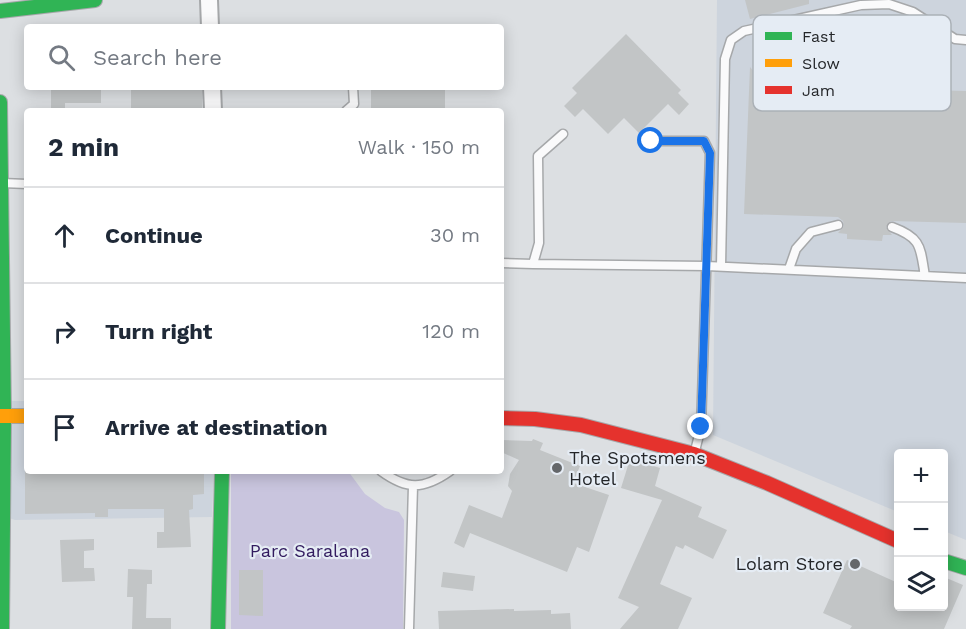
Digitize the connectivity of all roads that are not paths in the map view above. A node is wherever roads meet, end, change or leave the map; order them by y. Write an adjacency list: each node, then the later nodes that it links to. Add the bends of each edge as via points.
1 (95, 0): 3 (street)
2 (209, 0): 6 (street)
3 (0, 11)
4 (817, 15): 5 (lane, via 861,5 889,4)
5 (918, 15)
6 (210, 24)
7 (753, 30): 24 (lane, via 731,40 725,59)
8 (951, 36): 9 (lane)
9 (966, 40)
10 (212, 90): 13 (street)
11 (353, 90): 14 (lane, via 354,104)
12 (0, 102): 17 (street)
13 (213, 108)
14 (349, 108)
15 (563, 134): 22 (lane, via 538,156 539,243)
16 (651, 141): 23 (lane, via 704,141 710,153)
17 (1, 183): 18 (lane); 28 (street)
18 (24, 184)
19 (838, 225): 25 (lane, via 811,231 796,249)
20 (892, 227): 26 (lane, via 910,234 921,250)
21 (504, 263): 22 (lane)
22 (533, 264): 23 (lane)
23 (707, 266): 24 (lane); 31 (lane, via 701,427)
24 (721, 267): 25 (lane)
25 (789, 269): 26 (lane)
26 (925, 276): 27 (lane)
27 (966, 278)
28 (2, 416): 29 (street); 41 (street)
29 (24, 416)
30 (504, 418): 31 (street, via 581,425)
31 (694, 454): 36 (street)
32 (222, 474): 42 (street)
33 (385, 474): 35 (lane, via 396,482)
34 (446, 474): 35 (lane, via 435,482)
35 (413, 486): 43 (lane)
36 (894, 539)
37 (948, 563): 39 (street)
38 (948, 564): 40 (street)
39 (966, 568)
40 (966, 575)
41 (2, 629)
42 (218, 629)
43 (409, 629)

